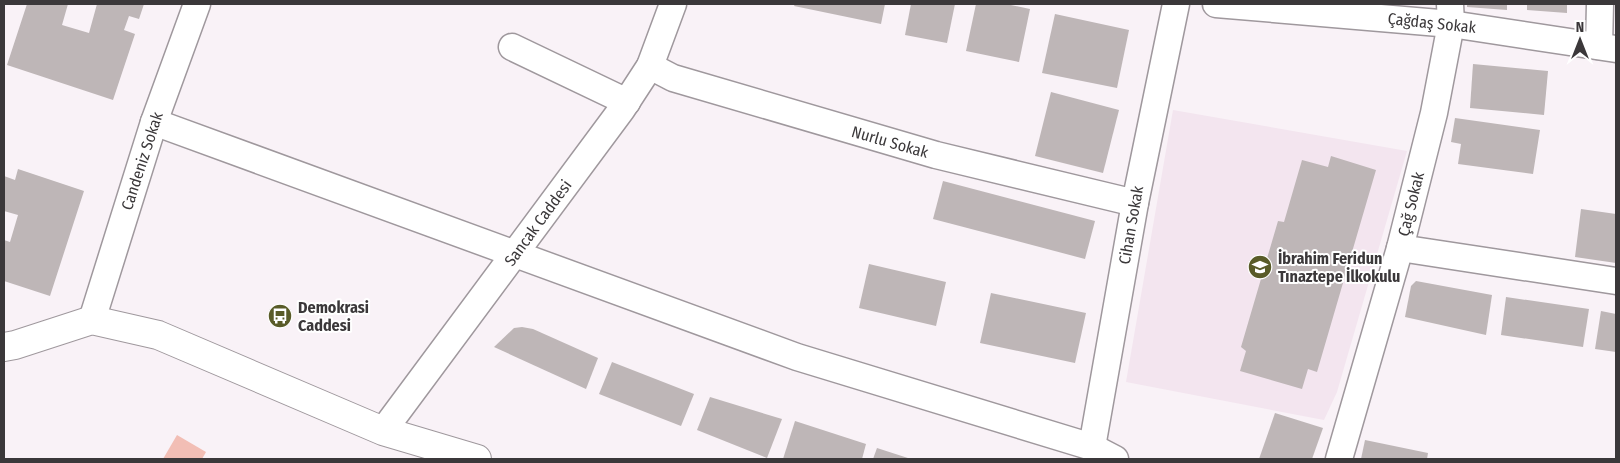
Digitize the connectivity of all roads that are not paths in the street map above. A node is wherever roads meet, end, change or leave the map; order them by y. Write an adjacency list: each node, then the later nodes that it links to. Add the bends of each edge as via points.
1 (197, 4): 11 (street, Candeniz Sokak)
2 (673, 4): 9 (street, Sancak Caddesi)
3 (1176, 4): 12 (street, Cihan Sokak)
4 (1216, 4): 6 (street, Çağdaş Sokak)
5 (1600, 4): 8 (street)
6 (1450, 14): 8 (street, Çağdaş Sokak); 13 (street, Çağ Sokak, via 1434,113)
7 (512, 46): 10 (street)
8 (1607, 47)
9 (650, 66): 10 (street, Sancak Caddesi); 12 (street, Nurlu Sokak, via 673,78 936,155)
10 (627, 102): 14 (street, Sancak Caddesi)
11 (154, 122): 14 (street); 16 (street, Candeniz Sokak)
12 (1134, 203): 19 (street, Cihan Sokak)
13 (1400, 248): 15 (street); 22 (street, Çağ Sokak)
14 (516, 254): 18 (street, Sancak Caddesi); 19 (street, via 797,357)
15 (1616, 281)
16 (92, 320): 17 (main road); 18 (main road, via 158,335)
17 (7, 351)
18 (383, 431): 20 (main road)
19 (1092, 447): 21 (street)
20 (477, 459)
21 (1115, 459)
22 (1338, 459)

